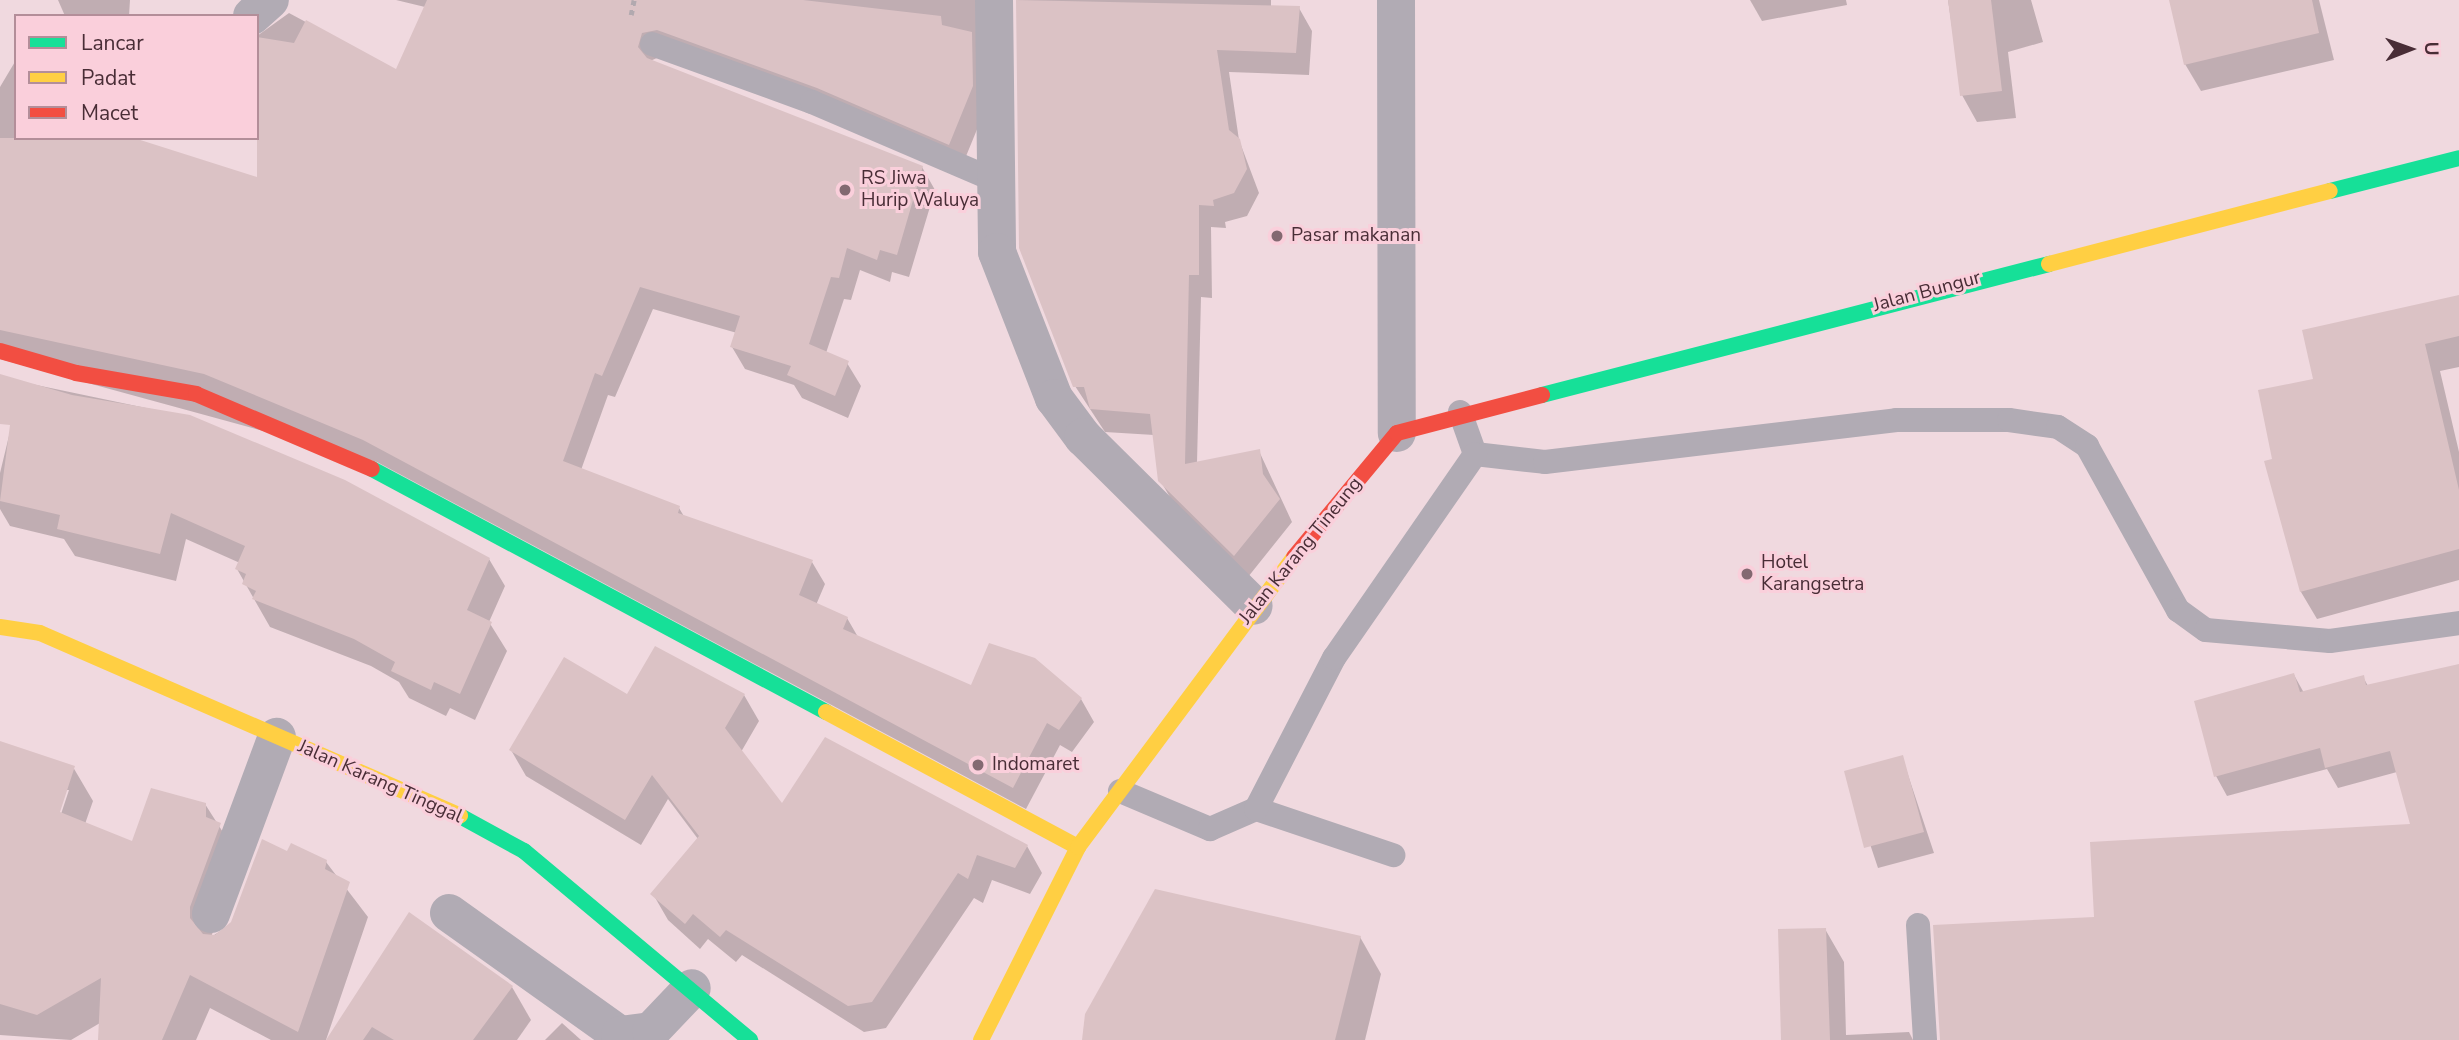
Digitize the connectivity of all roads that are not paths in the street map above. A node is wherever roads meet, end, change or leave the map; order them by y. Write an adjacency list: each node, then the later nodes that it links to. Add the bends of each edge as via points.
1 (270, 0): 4 (street)
2 (994, 0): 7 (street)
3 (1396, 0): 10 (street)
4 (254, 14)
5 (652, 44): 7 (lane, via 812,102)
6 (2459, 158): 9 (street, Jalan Bungur)
7 (996, 181): 12 (street, via 997,252 1054,398 1083,437)
8 (0, 351): 18 (street, via 196,394 354,460)
9 (1460, 412): 10 (street, Jalan Bungur); 11 (lane)
10 (1398, 433): 12 (street, Jalan Karang Tineung)
11 (1475, 454): 13 (lane, via 1545,462 1611,459 1896,420 2009,420 2058,427 2087,446 2178,610 2206,630 2330,641); 17 (lane, via 1334,658)
12 (1254, 606): 16 (street, Jalan Karang Tineung)
13 (2459, 623)
14 (0, 627): 15 (street, Jalan Karang Tinggal, via 40,633)
15 (277, 737): 21 (street); 23 (street, Jalan Karang Tinggal, via 432,800 524,851)
16 (1120, 791): 17 (lane, via 1210,829); 18 (street, Jalan Karang Tineung)
17 (1256, 809): 19 (lane)
18 (1078, 847): 25 (street, Jalan Karang Tineung)
19 (1393, 855)
20 (449, 913): 23 (street, via 620,1035 651,1031)
21 (211, 914)
22 (1918, 925): 26 (lane)
23 (692, 988): 24 (street, Jalan Karang Tinggal)
24 (750, 1040)
25 (981, 1040)
26 (1925, 1040)

